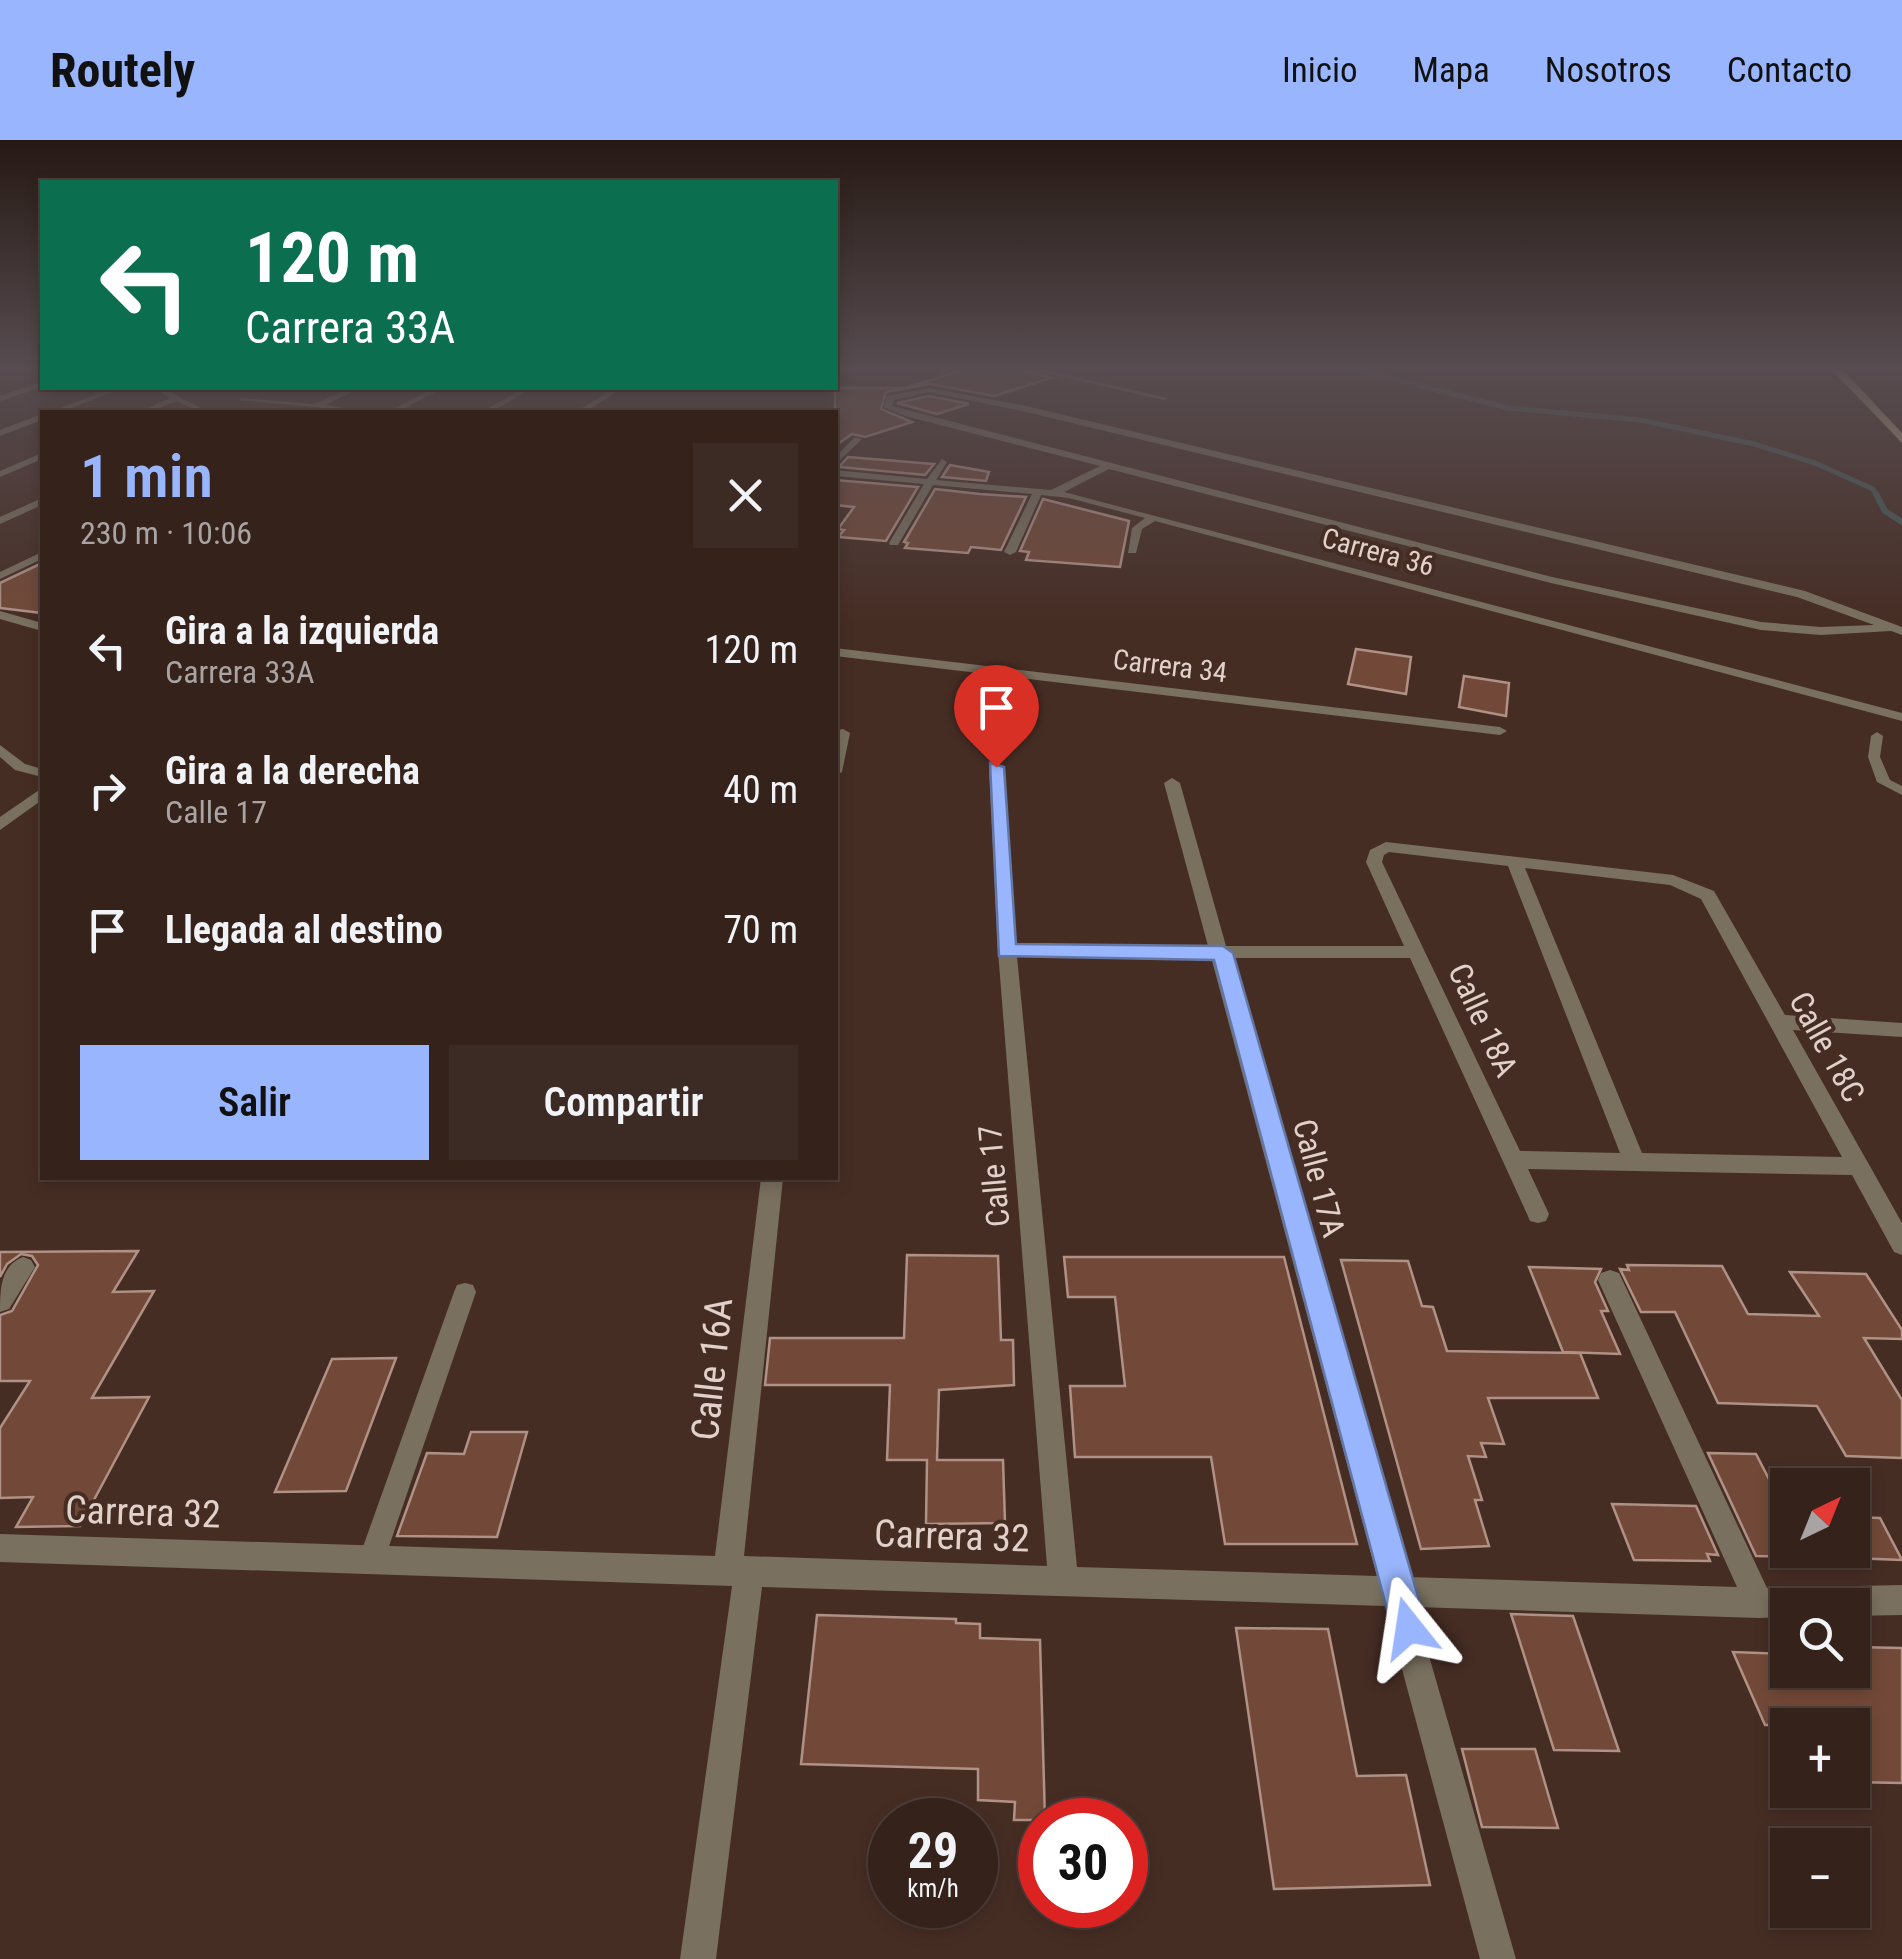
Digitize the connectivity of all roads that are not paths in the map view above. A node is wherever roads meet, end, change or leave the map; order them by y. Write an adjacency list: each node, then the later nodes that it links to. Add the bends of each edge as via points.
1 (1057, 454): 5 (street)
2 (1214, 454): 21 (street, via 1801,594)
3 (40, 457): 7 (street)
4 (942, 462): 8 (street)
5 (1106, 467): 10 (street); 21 (street, via 1440,554 1760,626)
6 (838, 473): 8 (street, Carrera 36)
7 (0, 474)
8 (931, 481): 9 (street, Carrera 36); 14 (street)
9 (1039, 490): 10 (street, Carrera 36); 16 (street)
10 (1053, 492): 12 (street, Carrera 36)
11 (40, 502): 13 (street)
12 (1154, 517): 15 (street, via 1137,528); 23 (street, Carrera 36)
13 (0, 521)
14 (894, 543)
15 (1132, 551)
16 (1010, 552)
17 (40, 556): 18 (street)
18 (0, 576)
19 (0, 615): 20 (street)
20 (40, 625)
21 (1895, 629)
22 (838, 652): 24 (street, Carrera 34)
23 (1902, 717)
24 (1500, 731)
25 (843, 733): 28 (street)
26 (1876, 736): 32 (lane, via 1874,757 1884,782)
27 (0, 749): 30 (street, via 20,767)
28 (838, 757)
29 (996, 767): 36 (street, Calle 17)
30 (40, 772)
31 (1172, 783): 38 (street, Calle 17A)
32 (1902, 791)
33 (40, 794): 34 (street)
34 (0, 826)
35 (1514, 861): 37 (street, Calle 18A, via 1402,846 1376,853 1374,862); 39 (street, Calle 18C, via 1692,885 1708,895); 42 (street)
36 (1006, 951): 38 (street); 54 (street, Calle 17)
37 (1417, 952): 38 (street); 41 (street, Calle 18A)
38 (1223, 953): 55 (street, Calle 17A)
39 (1780, 1022): 40 (street); 43 (street, Calle 18C)
40 (1902, 1030)
41 (1516, 1160): 42 (street); 45 (street, Calle 18A)
42 (1634, 1162): 43 (street)
43 (1858, 1166): 46 (street, Calle 18C)
44 (772, 1180): 53 (street, Calle 16A)
45 (1538, 1214)
46 (1902, 1244)
47 (22, 1267): 50 (street)
48 (1610, 1280): 57 (street)
49 (465, 1292): 52 (lane)
50 (0, 1301)
51 (0, 1548): 52 (street, Carrera 32)
52 (372, 1558): 53 (street, Carrera 32)
53 (738, 1570): 54 (street, Carrera 32); 58 (street, Calle 16A)
54 (1063, 1580): 55 (street, Carrera 32)
55 (1399, 1591): 57 (street, Carrera 32); 59 (street, Calle 17A)
56 (1902, 1600): 57 (street, Carrera 32)
57 (1759, 1603)
58 (698, 1959)
59 (1498, 1959)

